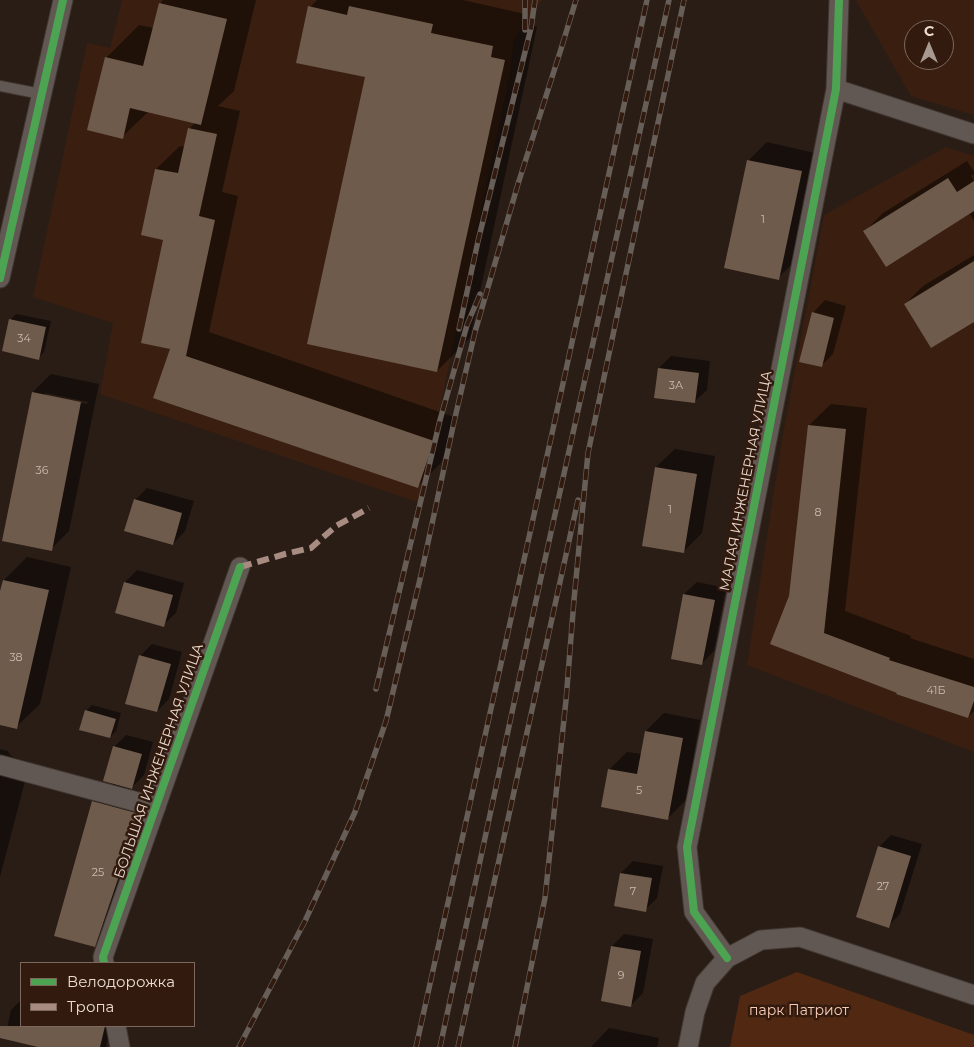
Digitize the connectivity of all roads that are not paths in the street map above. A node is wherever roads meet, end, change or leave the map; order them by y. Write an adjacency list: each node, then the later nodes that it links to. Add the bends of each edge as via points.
1 (63, 0): 5 (street)
2 (839, 0): 4 (street, МАЛАЯ ИНЖЕНЕРНАЯ УЛИЦА)
3 (0, 86): 5 (lane)
4 (836, 89): 6 (street); 11 (street, МАЛАЯ ИНЖЕНЕРНАЯ УЛИЦА, via 687,847 694,912)
5 (41, 94): 7 (street)
6 (974, 134)
7 (0, 278)
8 (240, 567): 10 (street, БОЛЬШАЯ ИНЖЕНЕРНАЯ УЛИЦА)
9 (0, 765): 10 (street)
10 (156, 807): 12 (street, БОЛЬШАЯ ИНЖЕНЕРНАЯ УЛИЦА)
11 (727, 958): 13 (street, via 761,940 800,937); 16 (street, via 705,983)
12 (104, 962)
13 (974, 995)
14 (116, 1027): 15 (street)
15 (120, 1047)
16 (688, 1047)

